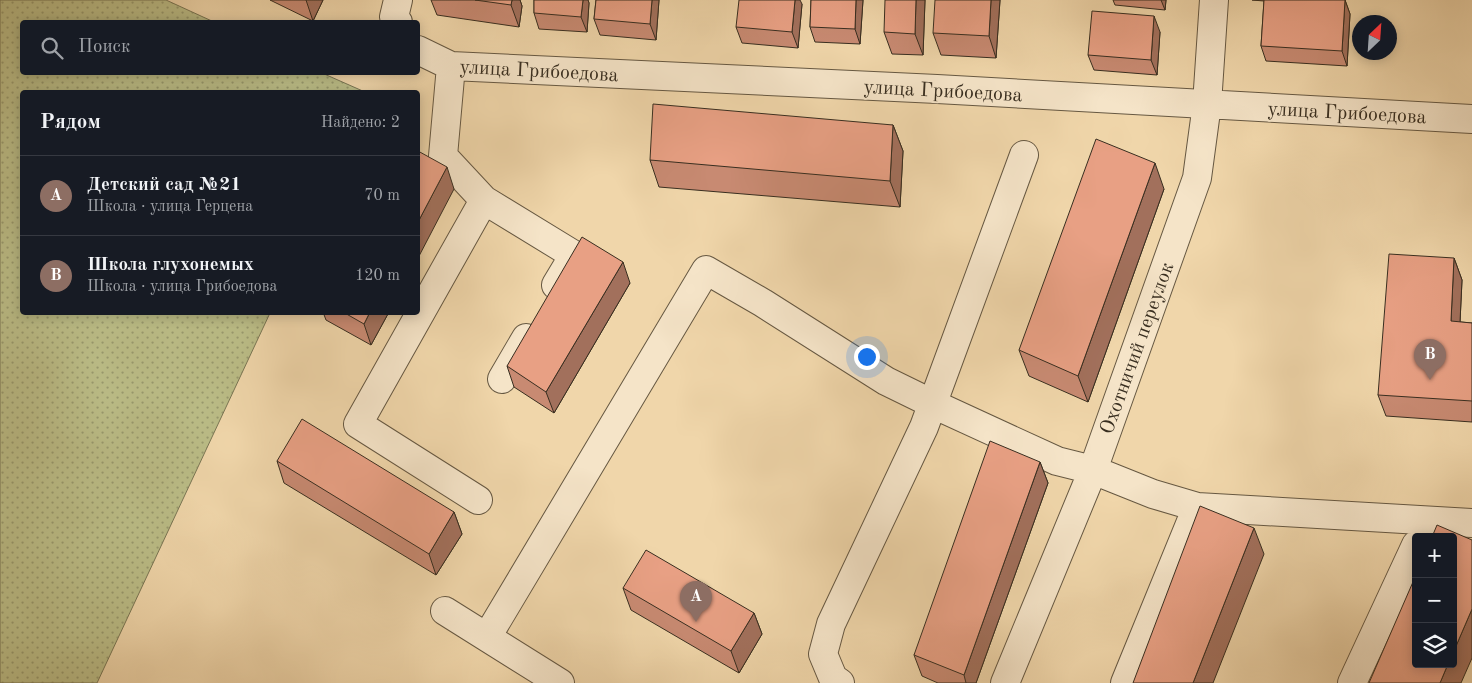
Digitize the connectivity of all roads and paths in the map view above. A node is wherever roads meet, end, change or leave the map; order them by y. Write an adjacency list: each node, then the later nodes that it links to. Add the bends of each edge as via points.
1 (1214, 0): 4 (street, Охотничий переулок)
2 (420, 51): 3 (street, улица Грибоедова)
3 (451, 66): 4 (street, улица Грибоедова); 7 (street, via 443,156)
4 (1207, 104): 5 (street, улица Грибоедова); 12 (street, Охотничий переулок, via 1197,178)
5 (1472, 119)
6 (1024, 155): 11 (street)
7 (484, 200): 8 (street); 10 (street, via 574,255)
8 (420, 314)
9 (419, 315): 13 (street, via 358,424)
10 (502, 379)
11 (933, 404): 12 (street, via 1057,461); 19 (street, via 886,381 706,270); 21 (street, via 831,624 823,654 833,678)
12 (1092, 470): 14 (street); 22 (street, Охотничий переулок)
13 (478, 500)
14 (1197, 507): 16 (street); 23 (street)
15 (1472, 523): 16 (street)
16 (1424, 528)
17 (1412, 554): 24 (street)
18 (445, 611): 19 (street)
19 (488, 637): 20 (street)
20 (560, 683)
21 (840, 683)
22 (1004, 683)
23 (1125, 683)
24 (1352, 683)

